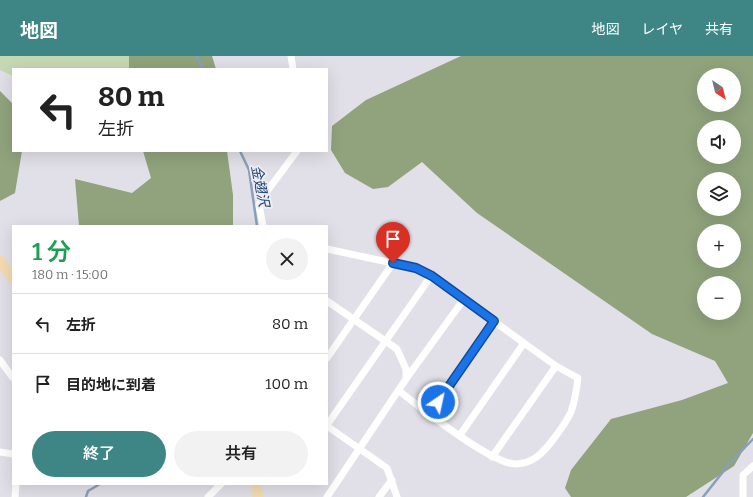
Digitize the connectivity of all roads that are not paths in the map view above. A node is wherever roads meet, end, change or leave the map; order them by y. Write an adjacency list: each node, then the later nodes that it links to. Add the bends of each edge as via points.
1 (291, 56): 2 (street)
2 (293, 68)
3 (296, 152): 4 (street, via 262,198)
4 (262, 225)
5 (328, 249): 7 (street)
6 (0, 261): 9 (main road)
7 (393, 263): 8 (street, via 416,268); 12 (street)
8 (432, 276): 10 (street); 14 (street)
9 (12, 278)
10 (464, 298): 13 (street); 20 (street)
11 (328, 302): 12 (street)
12 (353, 319): 14 (street); 16 (street)
13 (494, 321): 15 (street); 22 (street)
14 (386, 341): 20 (street, via 397,349 402,357); 23 (street)
15 (524, 343): 18 (street); 25 (street)
16 (328, 356)
17 (0, 360): 19 (street)
18 (556, 366): 29 (street); 29 (street, via 578,378 574,408 568,421 544,452 532,460 515,464)
19 (12, 377)
20 (406, 379): 21 (street)
21 (399, 391): 22 (street); 26 (street)
22 (430, 414): 25 (street)
23 (328, 425)
24 (328, 427): 26 (street)
25 (460, 435): 29 (street)
26 (360, 449): 31 (street, via 387,468); 38 (street)
27 (0, 452): 28 (street)
28 (12, 454)
29 (492, 457)
30 (753, 466): 41 (street, via 743,475)
31 (392, 480): 39 (street); 40 (street)
32 (16, 485): 35 (street)
33 (220, 485): 36 (street)
34 (256, 485): 37 (main road)
35 (15, 497)
36 (208, 497)
37 (258, 497)
38 (327, 497)
39 (379, 497)
40 (397, 497)
41 (743, 497)

